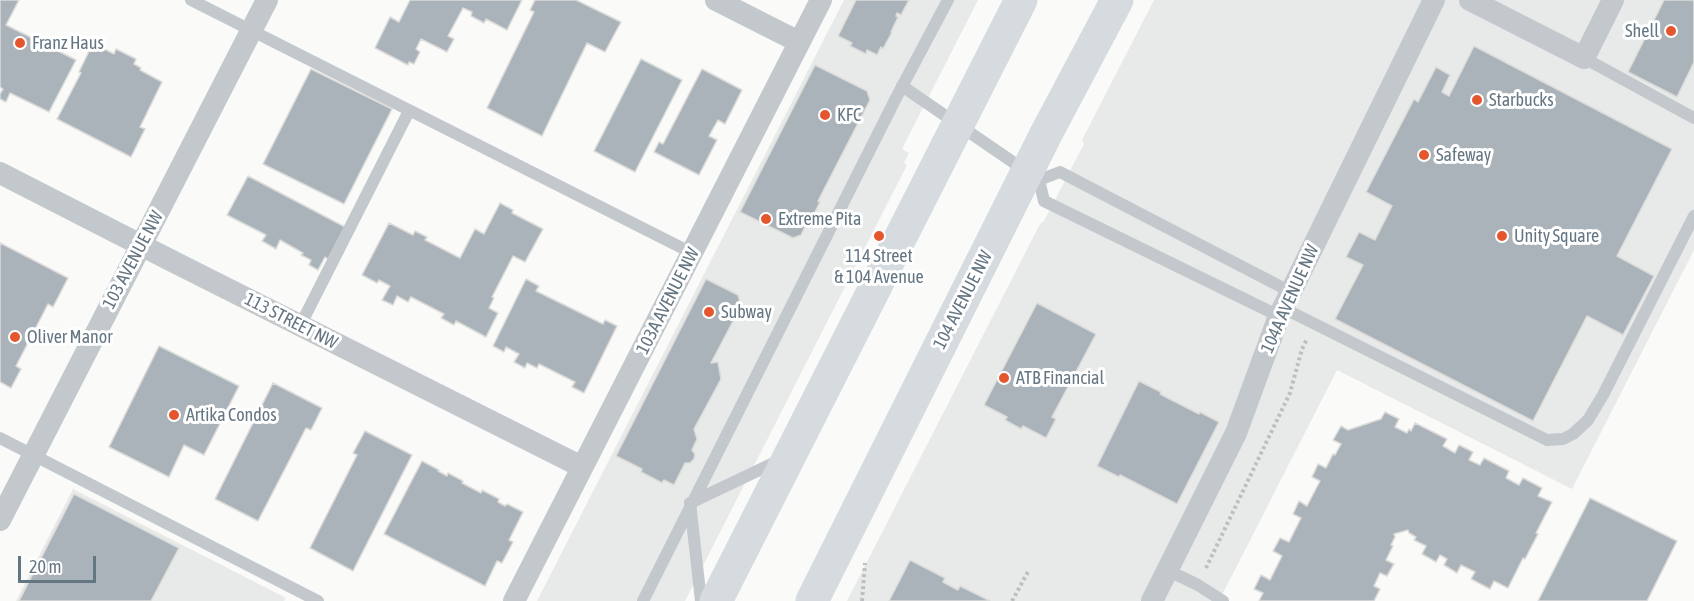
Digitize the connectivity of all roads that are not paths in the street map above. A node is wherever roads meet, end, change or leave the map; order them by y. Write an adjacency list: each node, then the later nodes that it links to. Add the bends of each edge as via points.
1 (190, 0): 11 (lane)
2 (267, 0): 11 (street, 103 AVENUE NW)
3 (716, 0): 12 (street)
4 (821, 0): 12 (street, 103A AVENUE NW)
5 (948, 0): 14 (lane)
6 (1021, 0): 17 (main road)
7 (1118, 0): 19 (main road, 104 AVENUE NW)
8 (1434, 0): 23 (street, 104A AVENUE NW)
9 (1470, 0): 13 (street)
10 (1613, 0): 13 (street)
11 (251, 31): 15 (lane); 21 (street, 103 AVENUE NW)
12 (799, 42): 22 (street, 103A AVENUE NW)
13 (1584, 58): 16 (lane)
14 (902, 86): 17 (lane); 29 (lane)
15 (409, 111): 22 (lane); 24 (lane)
16 (1694, 118)
17 (957, 124): 19 (lane); 27 (main road)
18 (0, 173): 21 (street, 113 STREET NW)
19 (1033, 176): 23 (lane, via 1060,172); 23 (lane, via 1044,201); 37 (main road, 104 AVENUE NW)
20 (1694, 216): 23 (lane, via 1603,395 1588,420 1563,440 1547,440)
21 (141, 245): 24 (street, 113 STREET NW); 26 (street, 103 AVENUE NW)
22 (692, 253): 28 (street, 103A AVENUE NW)
23 (1284, 305): 31 (street, 104A AVENUE NW, via 1236,433)
24 (300, 326): 28 (street, 113 STREET NW)
25 (0, 438): 26 (lane)
26 (32, 455): 30 (street, 103 AVENUE NW); 32 (lane)
27 (790, 455): 29 (lane); 36 (main road)
28 (582, 467): 33 (street, 103A AVENUE NW)
29 (690, 503): 34 (lane); 35 (lane)
30 (0, 520)
31 (1167, 570): 38 (street, 104A AVENUE NW); 39 (lane)
32 (318, 601)
33 (514, 601)
34 (643, 601)
35 (700, 601)
36 (716, 601)
37 (812, 601)
38 (1152, 601)
39 (1223, 601)

